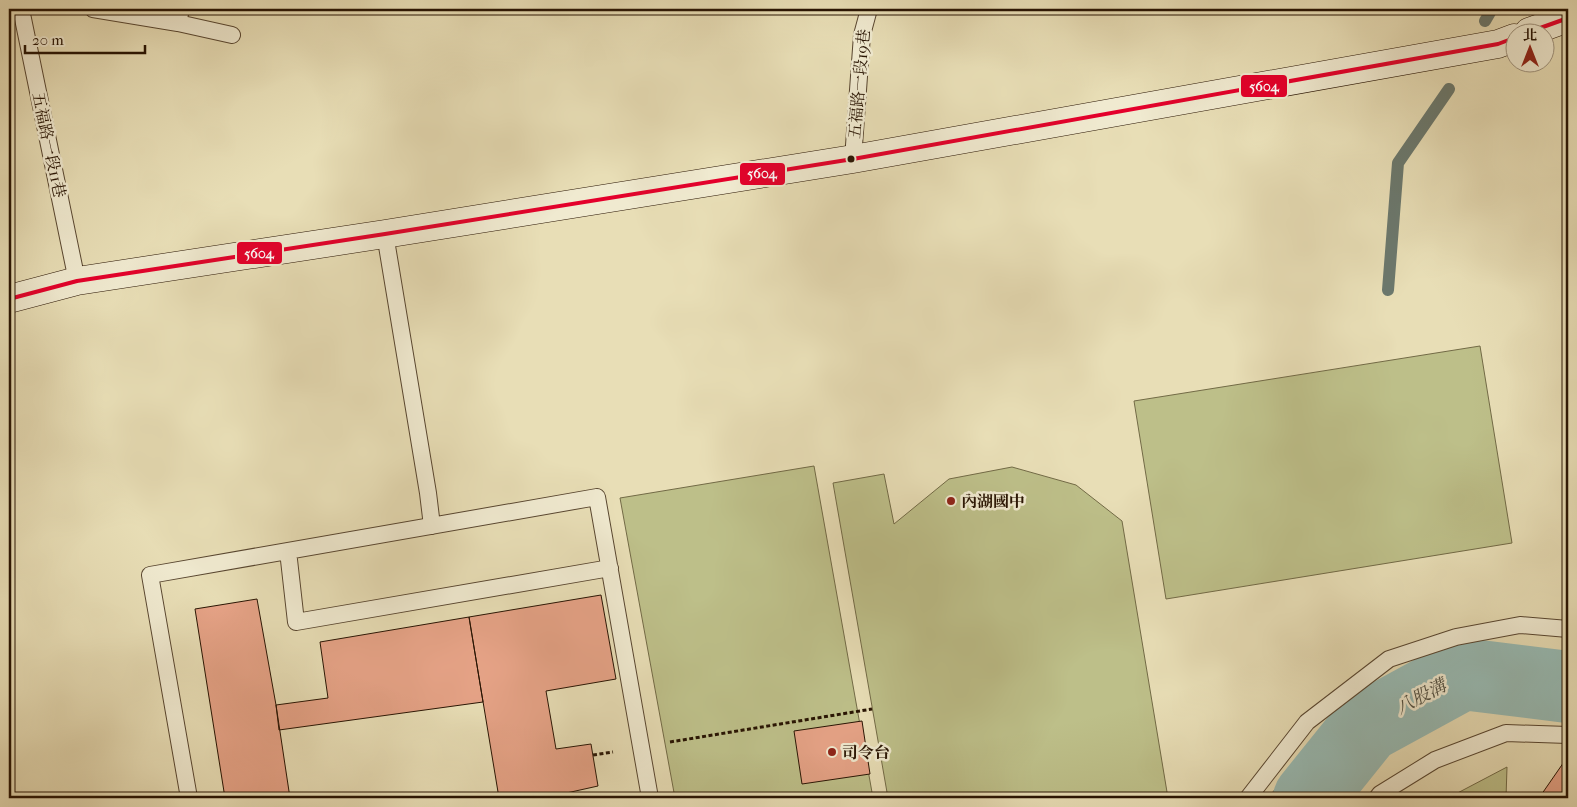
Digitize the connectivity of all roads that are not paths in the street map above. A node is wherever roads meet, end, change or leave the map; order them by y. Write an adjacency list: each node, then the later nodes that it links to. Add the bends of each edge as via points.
1 (21, 9): 11 (lane, 五福路一段11巷)
2 (93, 9): 4 (lane)
3 (868, 9): 9 (lane, 五福路一段19巷, via 862,35)
4 (180, 16): 7 (lane)
5 (1568, 18): 6 (main road)
6 (1554, 23)
7 (232, 35)
8 (1504, 42): 9 (main road)
9 (853, 160): 10 (main road)
10 (385, 234): 11 (main road); 13 (lane)
11 (77, 281): 12 (main road)
12 (9, 299)
13 (432, 526): 14 (lane); 15 (lane, via 597,497)
14 (288, 551): 15 (lane, via 296,622); 18 (lane, via 150,575)
15 (610, 568): 19 (lane)
16 (1568, 629): 20 (lane, via 1520,625 1456,637 1389,659 1307,722)
17 (1568, 735): 21 (lane, via 1506,734 1435,760)
18 (190, 798)
19 (650, 798)
20 (1248, 798)
21 (1377, 798)

